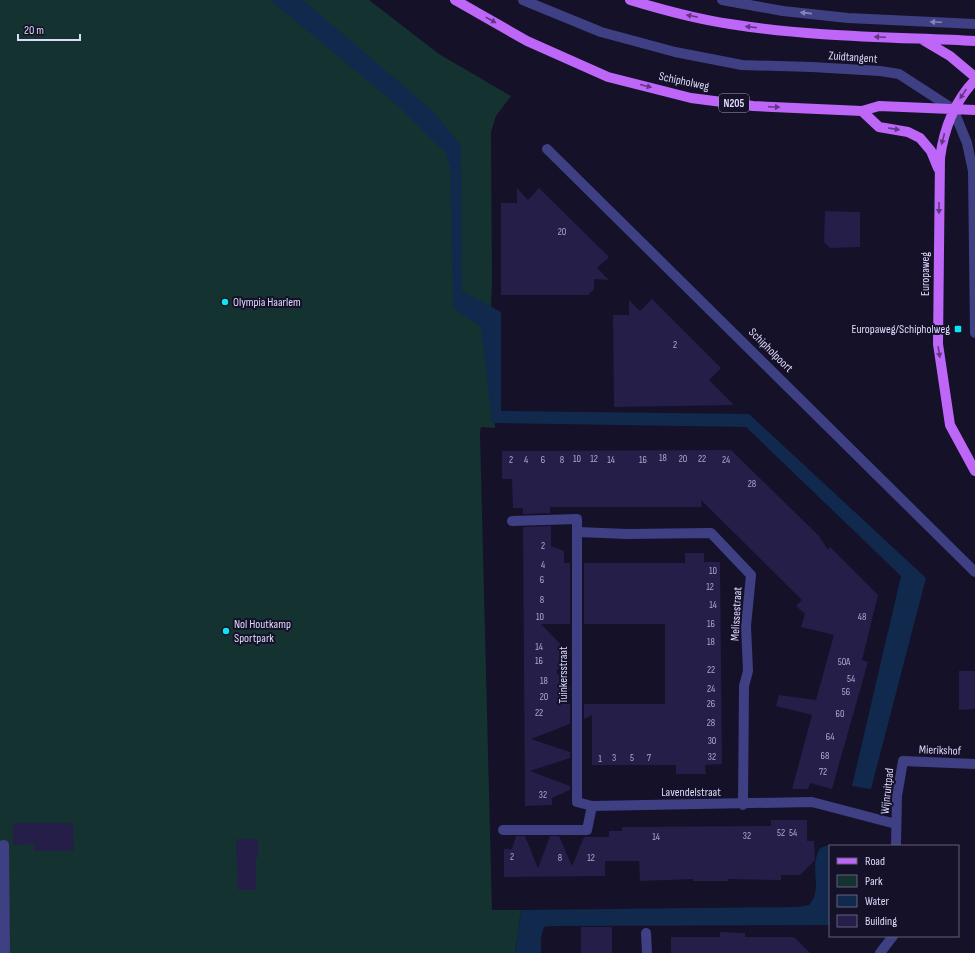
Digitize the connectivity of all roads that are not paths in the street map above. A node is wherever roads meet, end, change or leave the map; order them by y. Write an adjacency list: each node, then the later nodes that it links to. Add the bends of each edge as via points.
1 (455, 0): 11 (main road, Schipholweg / N205, one-way to 11, via 527,41 608,77 691,98 745,105)
2 (523, 0): 9 (street, Zuidtangent, via 601,32 675,52 742,65 899,74)
3 (630, 0): 6 (main road, one-way to 3, via 796,32 730,24 670,12)
4 (722, 0): 5 (street, one-way to 4, via 848,18 783,11)
5 (975, 24)
6 (919, 38): 7 (main road); 8 (main road, Europaweg, via 950,56)
7 (975, 41)
8 (975, 78): 9 (main road, Europaweg, one-way to 9)
9 (953, 109): 10 (main road, Schipholweg / N205); 11 (main road, Schipholweg / N205, via 879,106); 13 (main road, Europaweg, one-way to 13, via 944,136); 14 (street, via 968,143 973,171)
10 (975, 110)
11 (862, 111): 13 (main road, one-way to 13, via 879,127 908,132 920,138 931,151)
12 (547, 148): 18 (street, Schipholpoort)
13 (939, 169): 15 (main road, Europaweg, one-way to 15, via 938,344 950,424)
14 (975, 333)
15 (975, 471)
16 (512, 521): 17 (street, via 577,519)
17 (578, 532): 21 (street, Melissestraat, via 711,533 751,575 746,626 748,671 744,686); 22 (street, Tuinkersstraat, via 577,802)
18 (975, 572)
19 (903, 761): 20 (street, Mierikshof); 23 (street, Wijnruitpad, via 897,796)
20 (975, 764)
21 (743, 805): 22 (street, Lavendelstraat); 23 (street, Lavendelstraat, via 812,802)
22 (592, 806): 24 (street, via 587,830)
23 (896, 824): 26 (street, Wijnruitpad)
24 (502, 830)
25 (2, 845): 30 (street)
26 (896, 845)
27 (646, 933): 31 (street)
28 (892, 937): 29 (street)
29 (885, 952)
30 (5, 953)
31 (646, 953)

